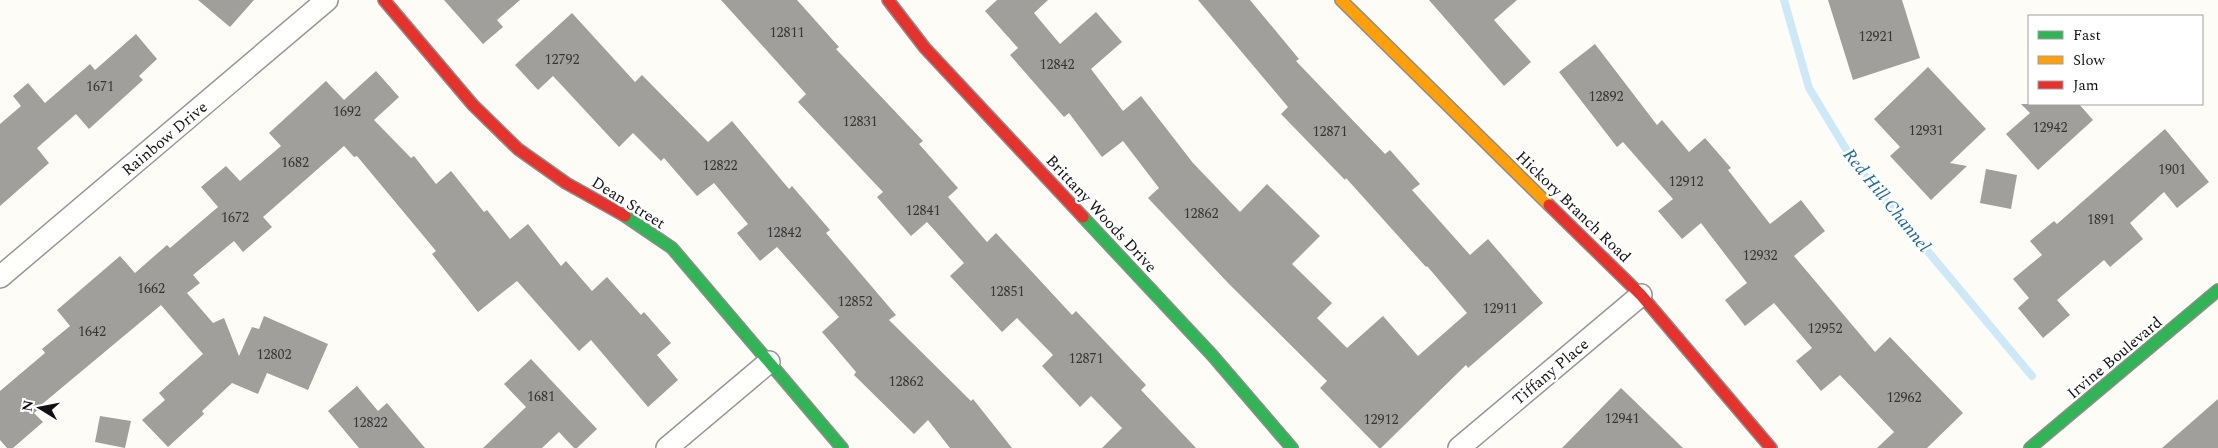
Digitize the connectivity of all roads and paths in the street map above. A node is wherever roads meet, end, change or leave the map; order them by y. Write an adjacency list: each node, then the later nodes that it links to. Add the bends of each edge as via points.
1 (327, 0): 5 (street, Rainbow Drive)
2 (384, 0): 8 (street, Dean Street, via 473,105 518,149 566,183 621,213 672,248)
3 (888, 0): 11 (street, Brittany Woods Drive, via 925,48 1212,355)
4 (1346, 2): 6 (street, Hickory Branch Road)
5 (0, 277)
6 (1641, 295): 12 (street, Tiffany Place); 13 (street, Hickory Branch Road)
7 (2215, 298): 14 (street, Irvine Boulevard)
8 (769, 362): 9 (street); 10 (street, Dean Street)
9 (667, 448)
10 (842, 448)
11 (1292, 448)
12 (1459, 448)
13 (1771, 448)
14 (2030, 448)

